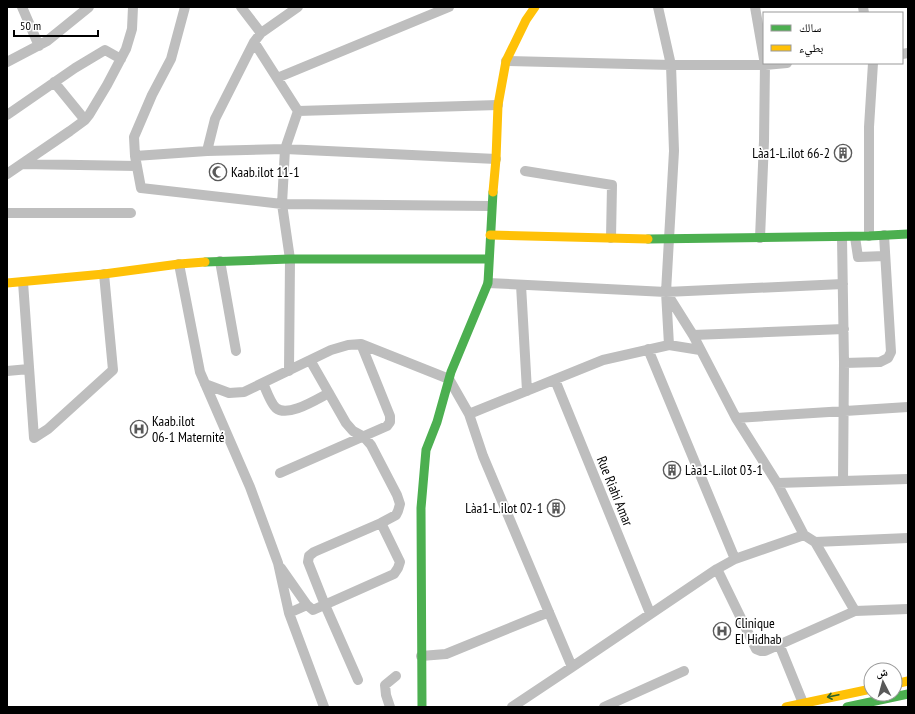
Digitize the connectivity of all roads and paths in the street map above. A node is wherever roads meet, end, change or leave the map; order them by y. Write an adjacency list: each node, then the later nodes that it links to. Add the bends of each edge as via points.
1 (22, 7): 13 (street)
2 (88, 7): 13 (street)
3 (133, 7): 15 (street, via 132,29)
4 (185, 7): 30 (street, via 171,59 134,137)
5 (241, 7): 11 (street)
6 (298, 7): 11 (street)
7 (449, 7): 22 (street)
8 (535, 7): 16 (street)
9 (658, 7): 21 (street)
10 (755, 7): 14 (street)
11 (260, 33): 12 (street)
12 (254, 42): 22 (street); 29 (street, via 215,119)
13 (39, 46): 17 (street)
14 (763, 51)
15 (121, 59): 23 (street, via 105,50); 27 (street)
16 (506, 61): 21 (street); 24 (street)
17 (7, 62)
18 (763, 62): 21 (street)
19 (765, 64): 47 (street)
20 (873, 64): 44 (street, via 869,127)
21 (671, 65): 48 (street, via 674,151)
22 (277, 78): 25 (street)
23 (54, 82): 26 (street); 27 (street)
24 (498, 105): 25 (street); 31 (street)
25 (298, 110): 28 (street)
26 (7, 115)
27 (85, 120): 32 (street)
28 (285, 149): 29 (street); 31 (street); 36 (street)
29 (207, 151): 30 (street)
30 (135, 156): 33 (street)
31 (496, 159): 37 (street)
32 (22, 164): 33 (street); 35 (street)
33 (137, 166): 36 (street, via 141,188)
34 (525, 171): 46 (street, via 612,185)
35 (7, 174)
36 (282, 204): 37 (street); 50 (street)
37 (491, 206): 40 (street)
38 (7, 213): 39 (street)
39 (131, 213)
40 (490, 234): 46 (street); 51 (street)
41 (908, 234): 42 (street)
42 (884, 235): 44 (street); 49 (street)
43 (855, 236): 44 (street); 45 (street); 49 (street, via 858,257)
44 (869, 236)
45 (842, 237): 47 (street); 58 (street)
46 (611, 238): 48 (street)
47 (760, 238): 48 (street)
48 (670, 239): 60 (street)
49 (885, 256): 69 (street, via 891,352 888,358 880,362)
50 (290, 259): 51 (street); 52 (street); 72 (street)
51 (489, 259): 56 (street)
52 (220, 261): 53 (street); 67 (street)
53 (179, 264): 54 (street); 76 (street, via 200,372)
54 (104, 274): 55 (street); 70 (street, via 113,370 48,429 34,438)
55 (23, 282): 57 (street); 70 (street)
56 (488, 282): 59 (street); 73 (street)
57 (7, 283)
58 (843, 284): 60 (street); 61 (street)
59 (521, 285): 60 (street); 77 (street)
60 (666, 292): 62 (street); 64 (street)
61 (844, 329): 62 (street); 69 (street)
62 (693, 335): 66 (street)
63 (361, 344): 68 (street, via 330,350); 73 (street); 83 (street, via 390,416 387,426)
64 (669, 345): 65 (street); 66 (street)
65 (648, 349): 74 (street, via 603,360); 92 (street)
66 (700, 350): 82 (street)
67 (236, 351)
68 (310, 360): 72 (street); 78 (street)
69 (844, 363): 80 (street)
70 (29, 369): 71 (street)
71 (7, 371)
72 (289, 371): 75 (street)
73 (449, 379): 81 (street); 103 (street, via 426,450 421,508)
74 (555, 380): 77 (street); 101 (street, Rue Riahi Amar)
75 (263, 383): 76 (street, via 244,392 229,393); 78 (street, via 275,408 283,412)
76 (205, 384): 93 (street, via 250,487)
77 (527, 391): 81 (street)
78 (329, 394): 83 (street, via 349,427)
79 (908, 408): 80 (street)
80 (843, 412): 82 (street); 86 (street)
81 (468, 414): 99 (street, via 483,456)
82 (736, 418): 87 (street)
83 (364, 437): 84 (street); 88 (street, via 371,445 400,504 396,515)
84 (280, 473)
85 (908, 479): 86 (street)
86 (843, 481): 87 (street)
87 (777, 483): 89 (street)
88 (381, 523): 96 (street, via 309,556 308,562); 96 (street, via 400,562 394,574)
89 (804, 535): 91 (street); 92 (street)
90 (908, 538): 91 (street)
91 (815, 542): 98 (street)
92 (735, 559): 94 (street)
93 (278, 563): 95 (street); 100 (street)
94 (717, 569): 101 (street); 102 (street, via 756,649 765,651)
95 (307, 605): 96 (street, via 313,610); 100 (street)
96 (324, 605): 107 (street)
97 (908, 609): 98 (street)
98 (855, 611): 102 (street)
99 (549, 612): 103 (street, via 446,654); 104 (street)
100 (289, 613): 111 (street)
101 (650, 613): 104 (street)
102 (779, 644): 110 (street)
103 (422, 656): 113 (street)
104 (572, 667): 114 (street)
105 (684, 671): 115 (street)
106 (396, 676): 112 (street, via 386,684)
107 (358, 680)
108 (863, 691): 110 (street, one-way to 110)
109 (908, 694): 117 (street)
110 (803, 703): 116 (street)
111 (324, 707)
112 (390, 707)
113 (422, 707)
114 (512, 707)
115 (604, 707)
116 (786, 707)
117 (847, 707)

